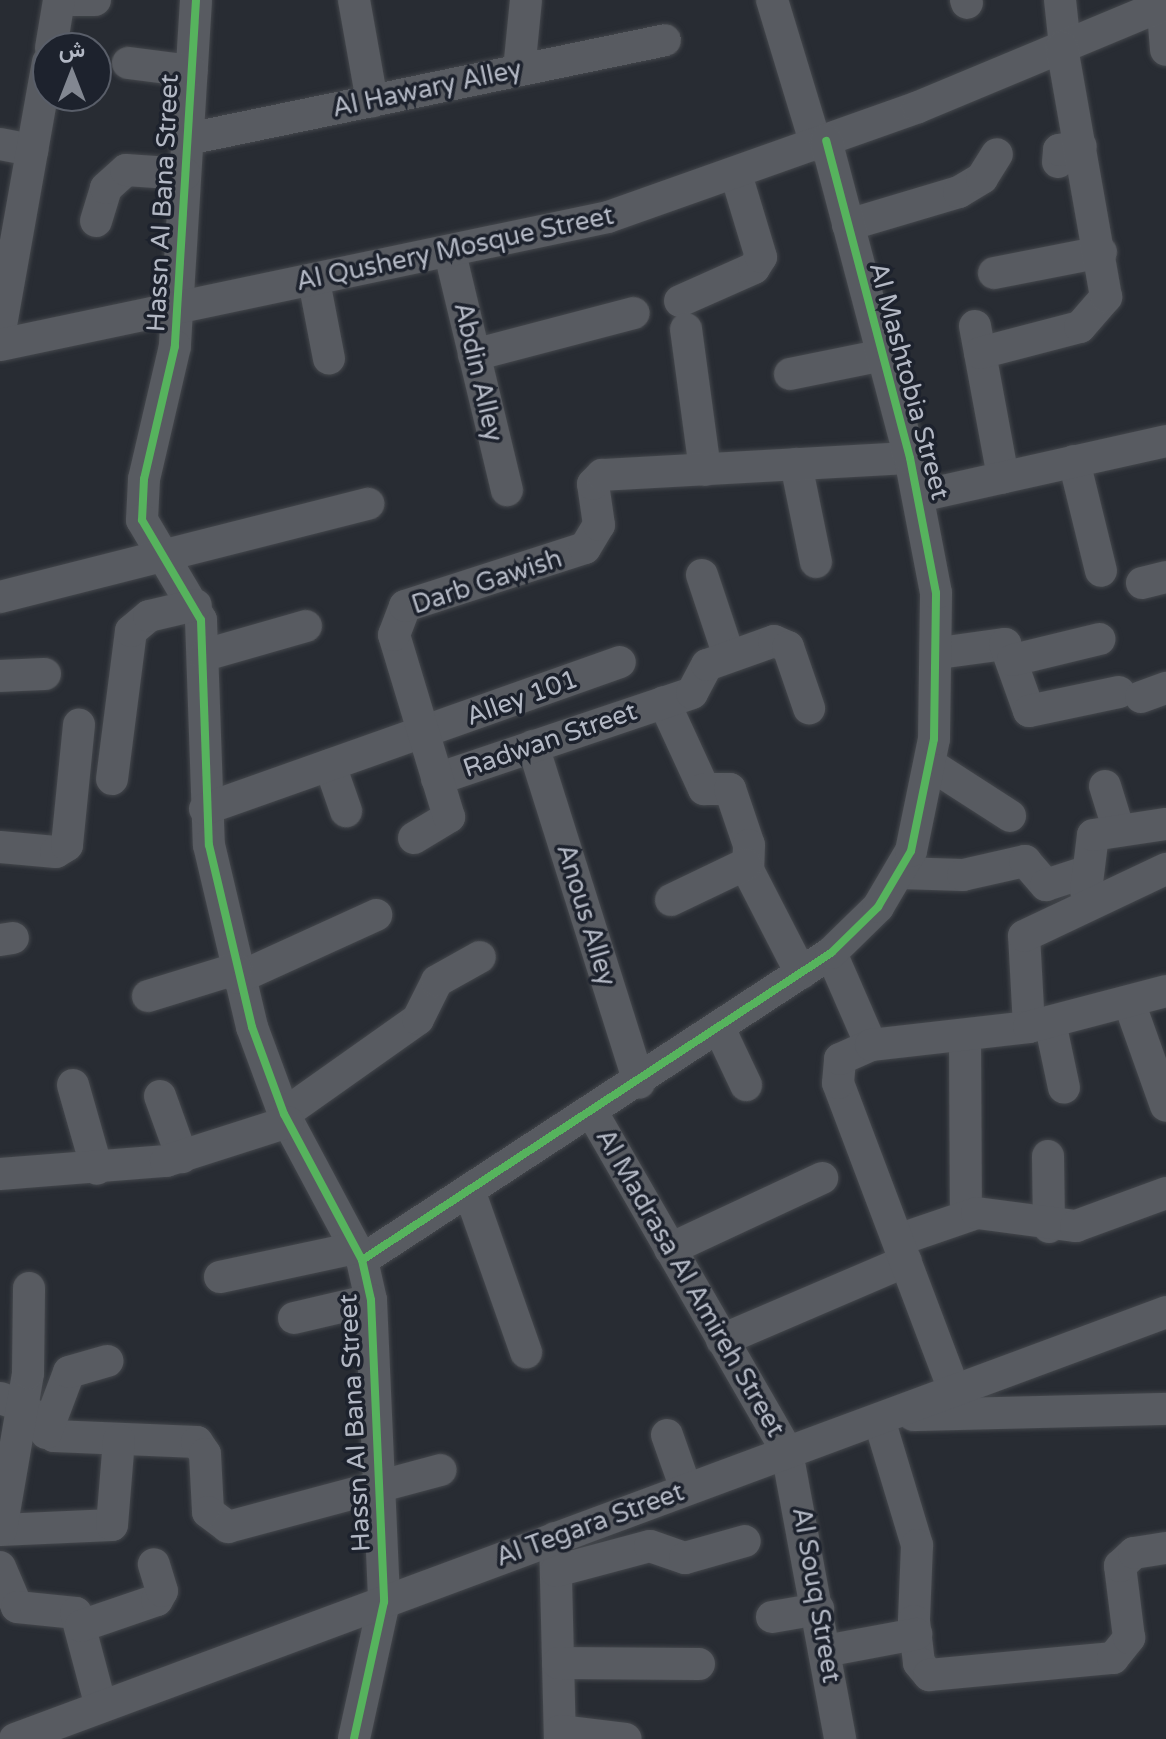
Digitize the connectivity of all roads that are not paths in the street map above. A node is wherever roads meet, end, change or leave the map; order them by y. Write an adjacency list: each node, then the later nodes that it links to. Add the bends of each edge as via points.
1 (62, 0): 2 (street); 9 (street)
2 (95, 0)
3 (196, 0): 15 (street, Hassn Al Bana Street)
4 (354, 0): 16 (street)
5 (526, 0): 14 (street)
6 (1060, 0): 11 (street)
7 (774, 1): 19 (street, Al Mashtobia Street)
8 (1163, 3): 11 (street, Al Qushery Mosque Street); 12 (street)
9 (55, 32)
10 (665, 40): 14 (street, Al Hawary Alley)
11 (1064, 46): 19 (street, Al Qushery Mosque Street); 27 (street, via 1070,154)
12 (1166, 50)
13 (128, 63): 15 (street)
14 (519, 70): 16 (street, Al Hawary Alley)
15 (191, 71): 18 (street, Hassn Al Bana Street)
16 (372, 101): 18 (street, Al Hawary Alley)
17 (39, 112): 21 (street)
18 (188, 139): 23 (street, Hassn Al Bana Street)
19 (821, 143): 24 (street, Al Qushery Mosque Street); 26 (street, Al Mashtobia Street)
20 (0, 144): 21 (street)
21 (32, 150): 33 (street)
22 (997, 154): 26 (street, via 982,178 959,192)
23 (185, 174): 25 (street, via 126,170 106,188); 31 (street, Hassn Al Bana Street)
24 (736, 174): 28 (street, Al Qushery Mosque Street, via 608,217); 43 (street, via 761,257 754,268 683,315)
25 (96, 221)
26 (848, 225): 36 (street, Al Mashtobia Street)
27 (1101, 252): 29 (street); 44 (street, via 1107,286 1097,316 1080,327 978,340)
28 (450, 253): 30 (street, Al Qushery Mosque Street); 35 (street, Abdin Alley)
29 (994, 273)
30 (314, 281): 31 (street, Al Qushery Mosque Street); 37 (street)
31 (177, 307): 34 (street, Al Qushery Mosque Street); 48 (street, Hassn Al Bana Street, via 170,385 141,499 142,520)
32 (634, 313): 35 (street)
33 (0, 331)
34 (0, 345)
35 (474, 355): 45 (street, Abdin Alley)
36 (883, 355): 38 (street); 40 (street, Al Mashtobia Street)
37 (329, 359)
38 (790, 374)
39 (1166, 441): 41 (street)
40 (910, 458): 42 (street, Darb Gawish); 46 (street, Al Mashtobia Street)
41 (1074, 461): 44 (street); 50 (street)
42 (796, 464): 43 (street, Darb Gawish); 49 (street)
43 (705, 470): 67 (street, Darb Gawish, via 598,477 599,525 585,548 405,606 394,635)
44 (1003, 477): 46 (street)
45 (507, 490)
46 (920, 496): 56 (street, Al Mashtobia Street)
47 (368, 504): 48 (street)
48 (162, 557): 52 (street); 53 (street, Hassn Al Bana Street)
49 (816, 562)
50 (1101, 571)
51 (702, 575): 58 (street)
52 (0, 597)
53 (196, 605): 57 (street, Hassn Al Bana Street); 71 (street, via 149,616 131,631)
54 (306, 626): 57 (street)
55 (1100, 639): 59 (street)
56 (939, 653): 59 (street, via 1000,641); 70 (street, Al Mashtobia Street)
57 (205, 655): 74 (street, Hassn Al Bana Street)
58 (729, 656): 64 (street, Radwan Street, via 703,668 692,693); 65 (street, via 784,644)
59 (1013, 660): 63 (street, via 1029,711)
60 (620, 662): 67 (street, Alley 101)
61 (45, 674): 62 (street)
62 (0, 676)
63 (1142, 693)
64 (664, 702): 68 (street, Radwan Street); 81 (street, via 704,789 730,789 749,845)
65 (809, 708)
66 (79, 725): 80 (street, via 67,845 56,852)
67 (423, 734): 69 (street, Alley 101); 72 (street, Darb Gawish)
68 (533, 746): 72 (street, Radwan Street); 99 (street, Anous Alley)
69 (330, 765): 74 (street, Alley 101); 75 (street)
70 (931, 765): 76 (street); 84 (street, Al Mashtobia Street, via 921,820)
71 (112, 779)
72 (437, 779): 79 (street, Darb Gawish, via 449,821)
73 (1105, 786): 78 (street)
74 (205, 809): 91 (street, Hassn Al Bana Street)
75 (346, 811)
76 (1010, 816)
77 (1166, 824): 78 (street)
78 (1118, 828): 83 (street, via 1089,840)
79 (414, 838)
80 (0, 847)
81 (746, 864): 85 (street); 90 (street)
82 (1166, 869): 86 (street)
83 (1086, 872): 84 (street, via 1046,885 1025,861 963,875); 86 (street)
84 (900, 873): 88 (street, Al Mashtobia Street, via 878,907)
85 (671, 900)
86 (1087, 910): 95 (street, via 1036,926 1021,943)
87 (376, 915): 91 (street)
88 (831, 953): 90 (street, Al Mashtobia Street); 98 (street)
89 (480, 957): 106 (street, via 437,981 418,1019)
90 (801, 973): 96 (street, Al Mashtobia Street)
91 (237, 974): 93 (street); 106 (street, Hassn Al Bana Street)
92 (1166, 991): 94 (street)
93 (148, 996)
94 (1129, 1002): 95 (street); 104 (street)
95 (1040, 1025): 97 (street); 102 (street)
96 (720, 1030): 99 (street, Al Mashtobia Street); 101 (street)
97 (965, 1037): 98 (street); 114 (street)
98 (871, 1045): 117 (street, via 840,1059 838,1083)
99 (639, 1083): 105 (street, Al Mashtobia Street)
100 (73, 1085): 109 (street)
101 (746, 1085)
102 (1064, 1088)
103 (160, 1096): 108 (street)
104 (1166, 1106)
105 (593, 1114): 112 (street, Al Mashtobia Street); 116 (street, Al Madrasa Al Amireh Street)
106 (286, 1118): 108 (street); 118 (street, Hassn Al Bana Street)
107 (1048, 1156): 115 (street)
108 (182, 1157): 109 (street)
109 (97, 1169): 110 (street)
110 (0, 1174)
111 (822, 1178): 116 (street)
112 (470, 1193): 118 (street, Al Mashtobia Street); 125 (street)
113 (1166, 1193): 115 (street, via 1090,1223)
114 (966, 1216): 115 (street, via 1008,1215); 117 (street)
115 (1049, 1227)
116 (670, 1249): 124 (street, Al Madrasa Al Amireh Street)
117 (902, 1251): 124 (street); 127 (street)
118 (359, 1254): 119 (street, Al Mashtobia Street); 121 (street, Hassn Al Bana Street)
119 (220, 1277)
120 (29, 1288): 128 (street)
121 (371, 1300): 123 (street); 136 (street, Hassn Al Bana Street)
122 (1166, 1312): 127 (street, Al Tegara Street)
123 (294, 1318)
124 (722, 1340): 134 (street, Al Madrasa Al Amireh Street)
125 (526, 1352)
126 (107, 1361): 131 (street, via 69,1372)
127 (954, 1390): 130 (street, Al Tegara Street)
128 (12, 1402): 131 (street); 138 (street)
129 (1166, 1409): 130 (street)
130 (883, 1417): 134 (street, Al Tegara Street); 149 (street, via 917,1545)
131 (46, 1433): 133 (street)
132 (667, 1435): 137 (street)
133 (119, 1440): 136 (street, via 201,1444 208,1512 228,1527); 138 (street, via 114,1520 102,1529)
134 (787, 1452): 137 (street, Al Tegara Street); 146 (street, Al Souq Street)
135 (441, 1470): 136 (street)
136 (380, 1487): 145 (street, Hassn Al Bana Street)
137 (686, 1489): 139 (street, Al Tegara Street)
138 (1, 1530)
139 (555, 1538): 144 (street); 145 (street, Al Tegara Street)
140 (745, 1541): 144 (street, via 685,1558 650,1546)
141 (1166, 1548): 149 (street, via 1134,1553 1120,1566 1129,1638 1113,1658 936,1678 919,1663)
142 (154, 1564): 148 (street, via 162,1591 157,1600)
143 (0, 1567): 148 (street, via 17,1607 66,1607)
144 (556, 1571): 151 (street)
145 (384, 1602): 153 (street, Al Tegara Street); 156 (street, Hassn Al Bana Street)
146 (818, 1609): 147 (street); 150 (street, Al Souq Street)
147 (772, 1617)
148 (81, 1626): 153 (street)
149 (916, 1634): 150 (street)
150 (825, 1651): 158 (street, Al Souq Street)
151 (558, 1663): 152 (street); 154 (street)
152 (699, 1664)
153 (101, 1707): 155 (street, Al Tegara Street)
154 (560, 1735): 157 (street)
155 (15, 1739)
156 (354, 1739)
157 (626, 1739)
158 (840, 1739)

